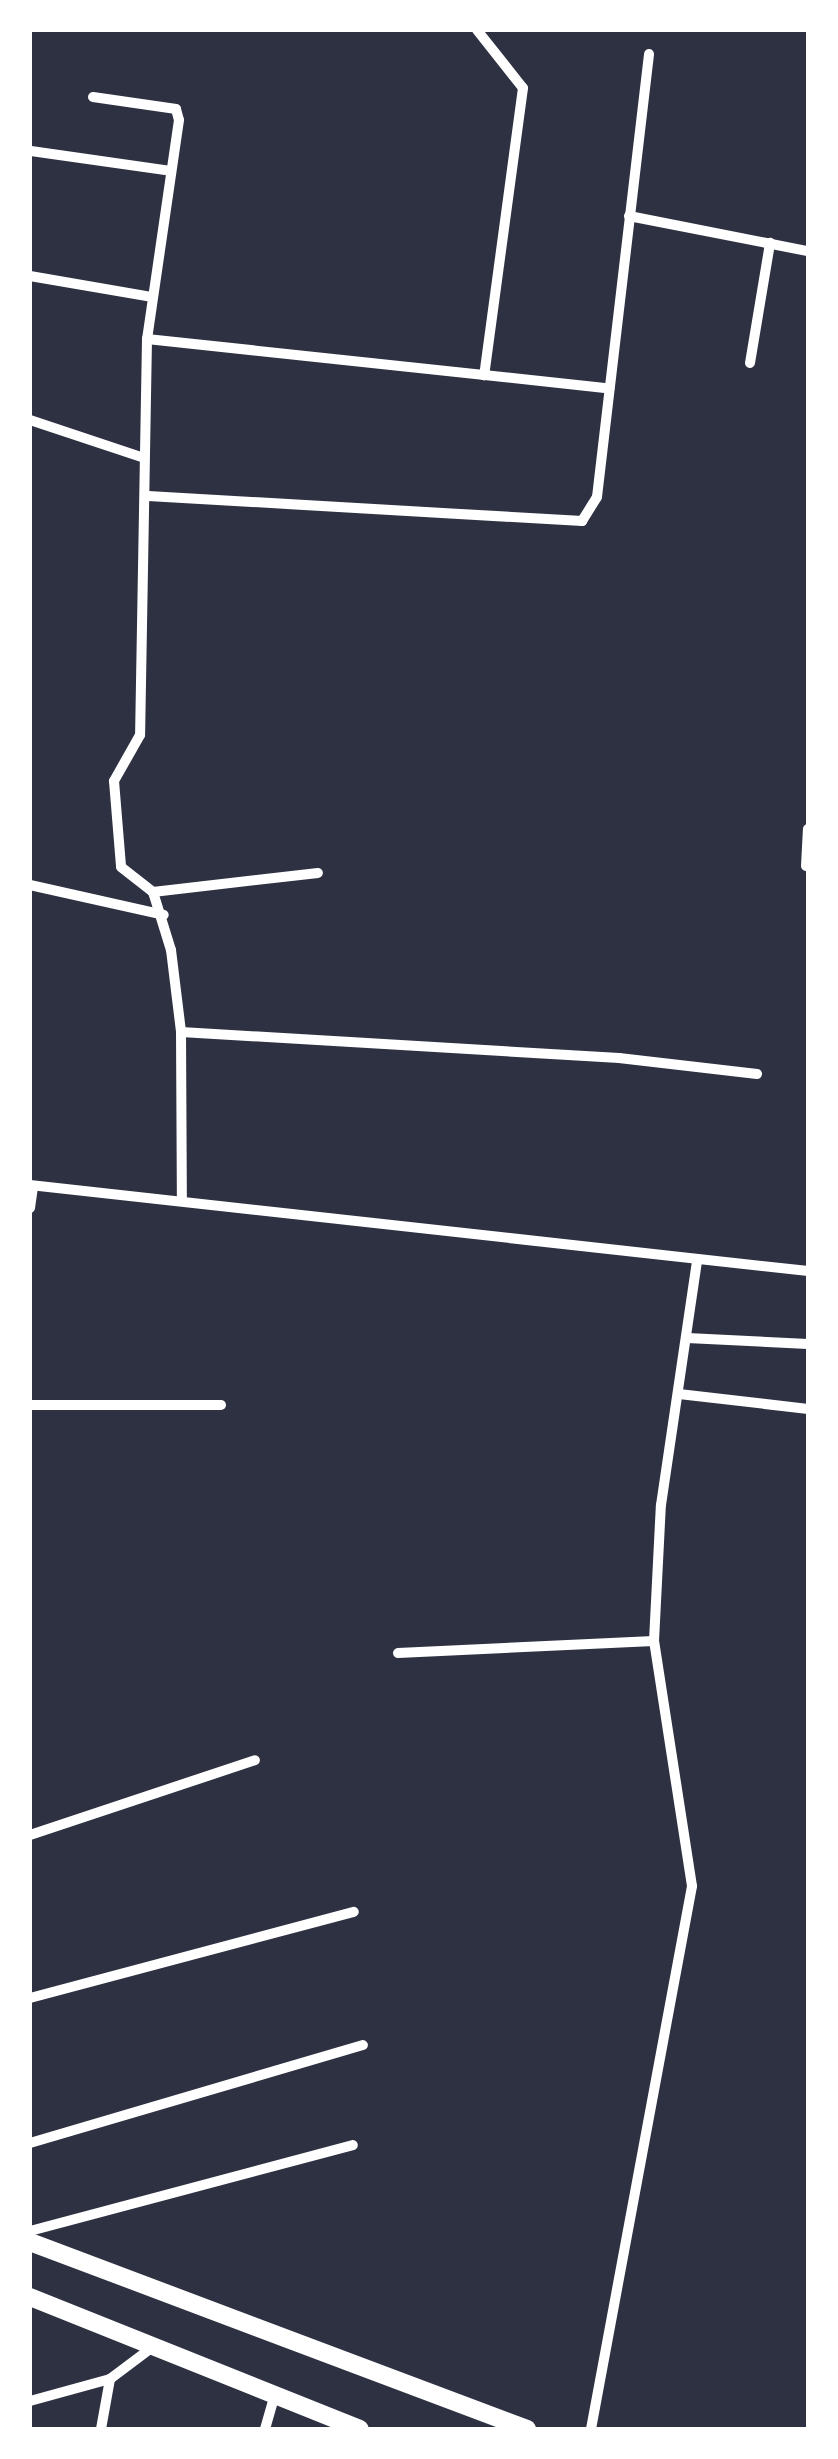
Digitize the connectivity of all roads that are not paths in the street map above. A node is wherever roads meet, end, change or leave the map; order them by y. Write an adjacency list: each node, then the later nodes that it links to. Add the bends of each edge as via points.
1 (477, 30): 13 (street, via 523,88)
2 (649, 54): 6 (street)
3 (94, 98): 5 (street, via 176,109)
4 (31, 151): 5 (street)
5 (171, 172): 10 (street)
6 (629, 216): 7 (street); 14 (street)
7 (770, 243): 8 (street); 12 (street)
8 (808, 251)
9 (30, 276): 10 (street)
10 (150, 297): 11 (street)
11 (148, 339): 13 (street); 16 (street)
12 (750, 363)
13 (484, 374): 14 (street)
14 (610, 388): 17 (street, via 597,497 593,511 572,526)
15 (30, 420): 16 (street)
16 (144, 458): 17 (street)
17 (148, 496): 22 (street, via 140,735 114,781 122,867)
18 (808, 830): 19 (street)
19 (806, 866)
20 (318, 872): 22 (street)
21 (30, 885): 23 (street)
22 (153, 892): 23 (street)
23 (164, 915): 24 (street)
24 (181, 1032): 25 (street, via 618,1058); 27 (street)
25 (758, 1074)
26 (31, 1185): 27 (street); 28 (street)
27 (182, 1197): 29 (street)
28 (30, 1208)
29 (697, 1260): 30 (street); 31 (street)
30 (808, 1271)
31 (687, 1338): 32 (street); 33 (street)
32 (808, 1344)
33 (679, 1394): 36 (street); 37 (street, via 662,1504)
34 (30, 1405): 35 (street)
35 (221, 1405)
36 (808, 1409)
37 (654, 1641): 38 (street); 57 (street, via 692,1886)
38 (398, 1653)
39 (255, 1760): 40 (street)
40 (30, 1835)
41 (354, 1912): 42 (street)
42 (30, 1998)
43 (363, 2045): 44 (street)
44 (30, 2143)
45 (353, 2146): 46 (street)
46 (30, 2232)
47 (30, 2242): 56 (street)
48 (30, 2297): 49 (street)
49 (155, 2345): 50 (street); 51 (street)
50 (110, 2378): 52 (street); 54 (street)
51 (274, 2395): 53 (street); 55 (street)
52 (30, 2401)
53 (351, 2427)
54 (101, 2429)
55 (265, 2429)
56 (527, 2429)
57 (592, 2429)

